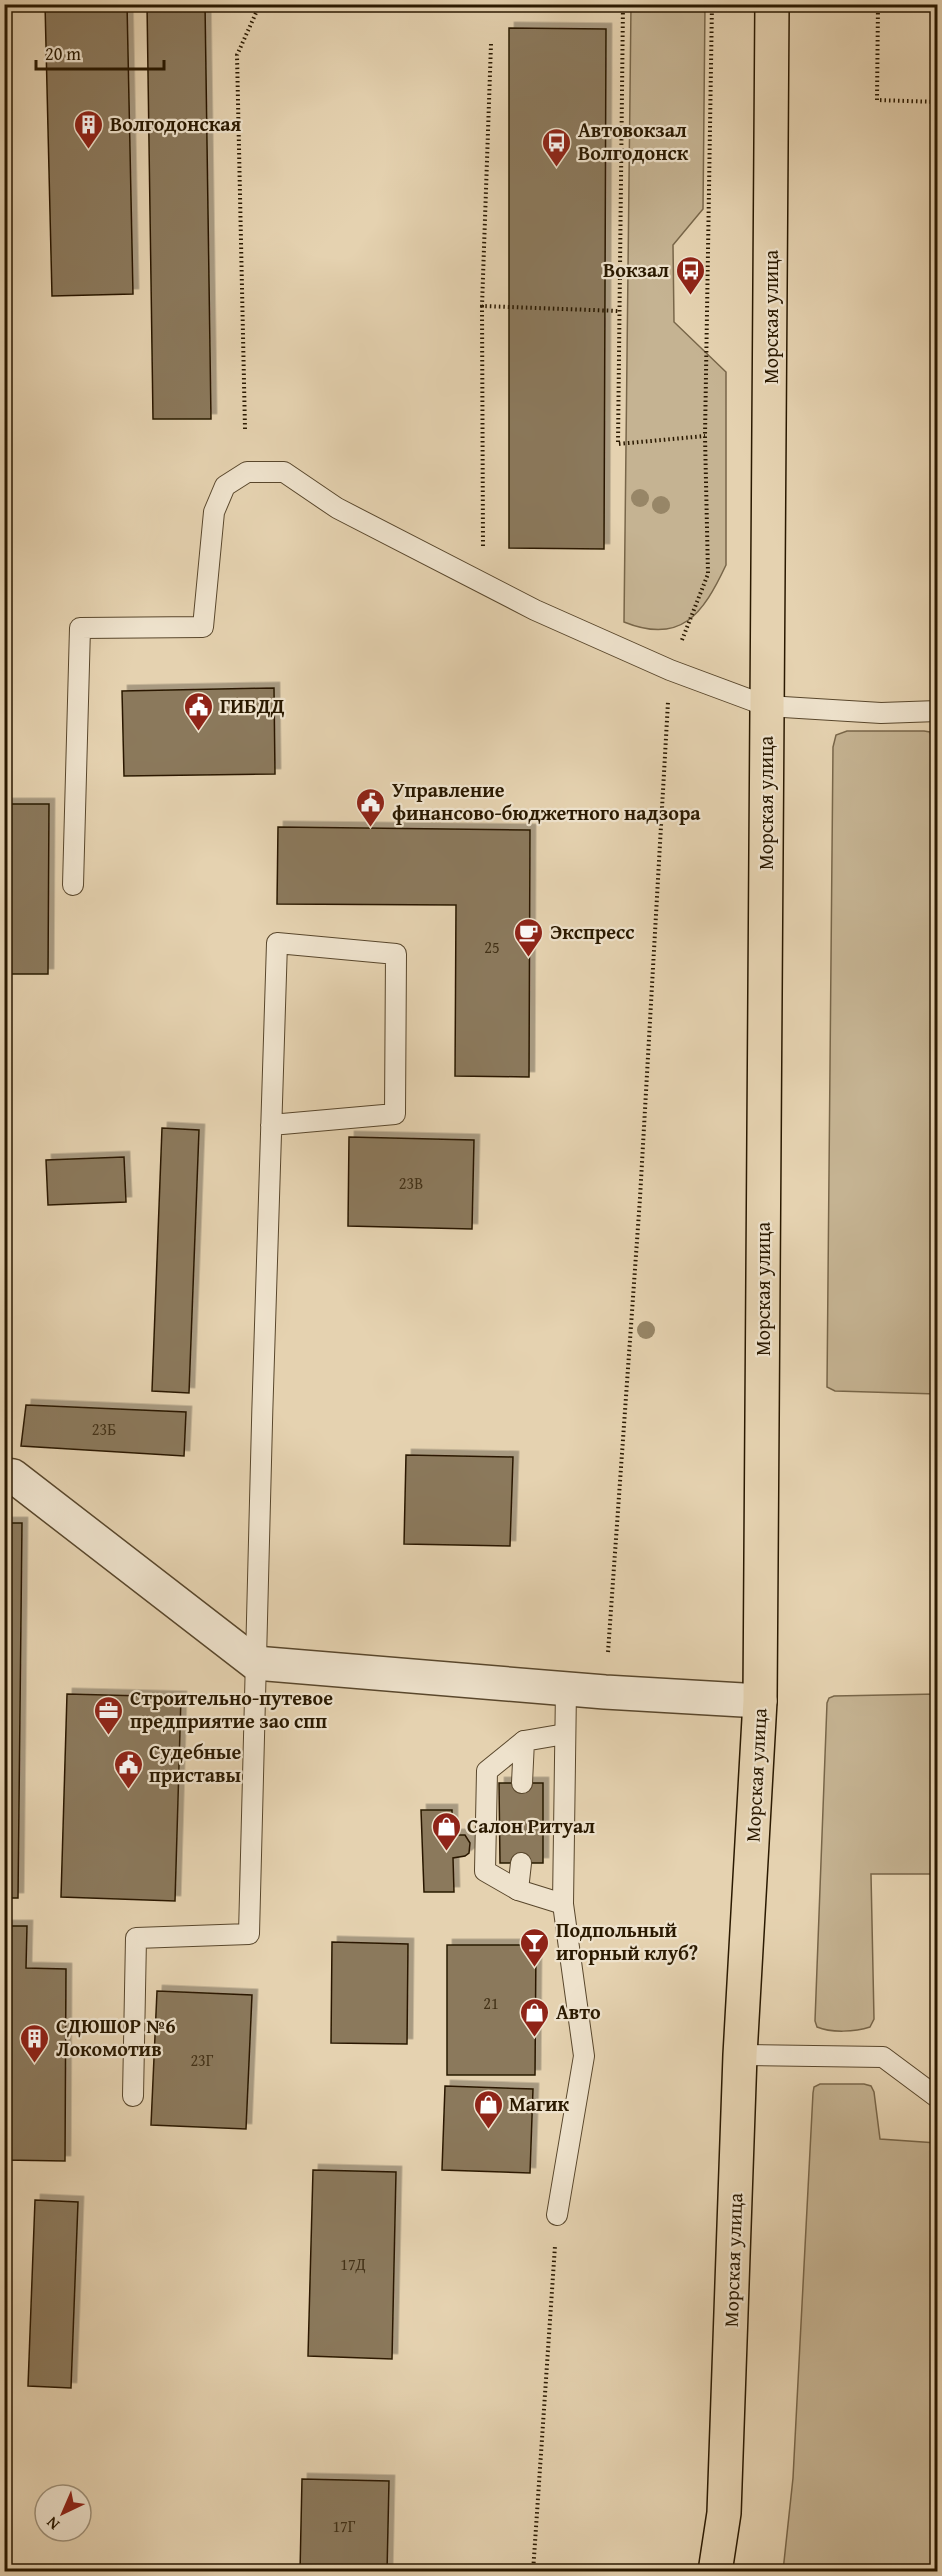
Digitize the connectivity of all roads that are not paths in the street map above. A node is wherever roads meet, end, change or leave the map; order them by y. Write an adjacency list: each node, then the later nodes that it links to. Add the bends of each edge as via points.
1 (772, 4): 2 (main road, Морская улица)
2 (767, 706): 3 (lane, via 881,713); 4 (lane, via 670,670 535,610 337,508 284,472 247,472 225,486 214,512 203,627 80,628); 9 (main road, Морская улица)
3 (938, 711)
4 (74, 885)
5 (271, 1125): 5 (lane, via 277,943 396,954 395,1114); 7 (lane)
6 (4, 1475): 7 (street, via 13,1476)
7 (255, 1663): 8 (street); 17 (lane, via 249,1934 136,1938)
8 (566, 1689): 9 (street); 10 (lane)
9 (760, 1701): 16 (main road, Морская улица)
10 (565, 1734): 11 (lane); 15 (lane)
11 (524, 1741): 12 (lane); 14 (lane, via 487,1771 485,1871)
12 (522, 1782)
13 (521, 1863): 14 (lane)
14 (518, 1890): 15 (lane)
15 (562, 1904): 19 (lane, via 584,2056)
16 (740, 2055): 18 (lane, via 883,2057); 20 (main road, Морская улица, via 724,2513)
17 (133, 2096)
18 (938, 2098)
19 (557, 2215)
20 (715, 2571)

